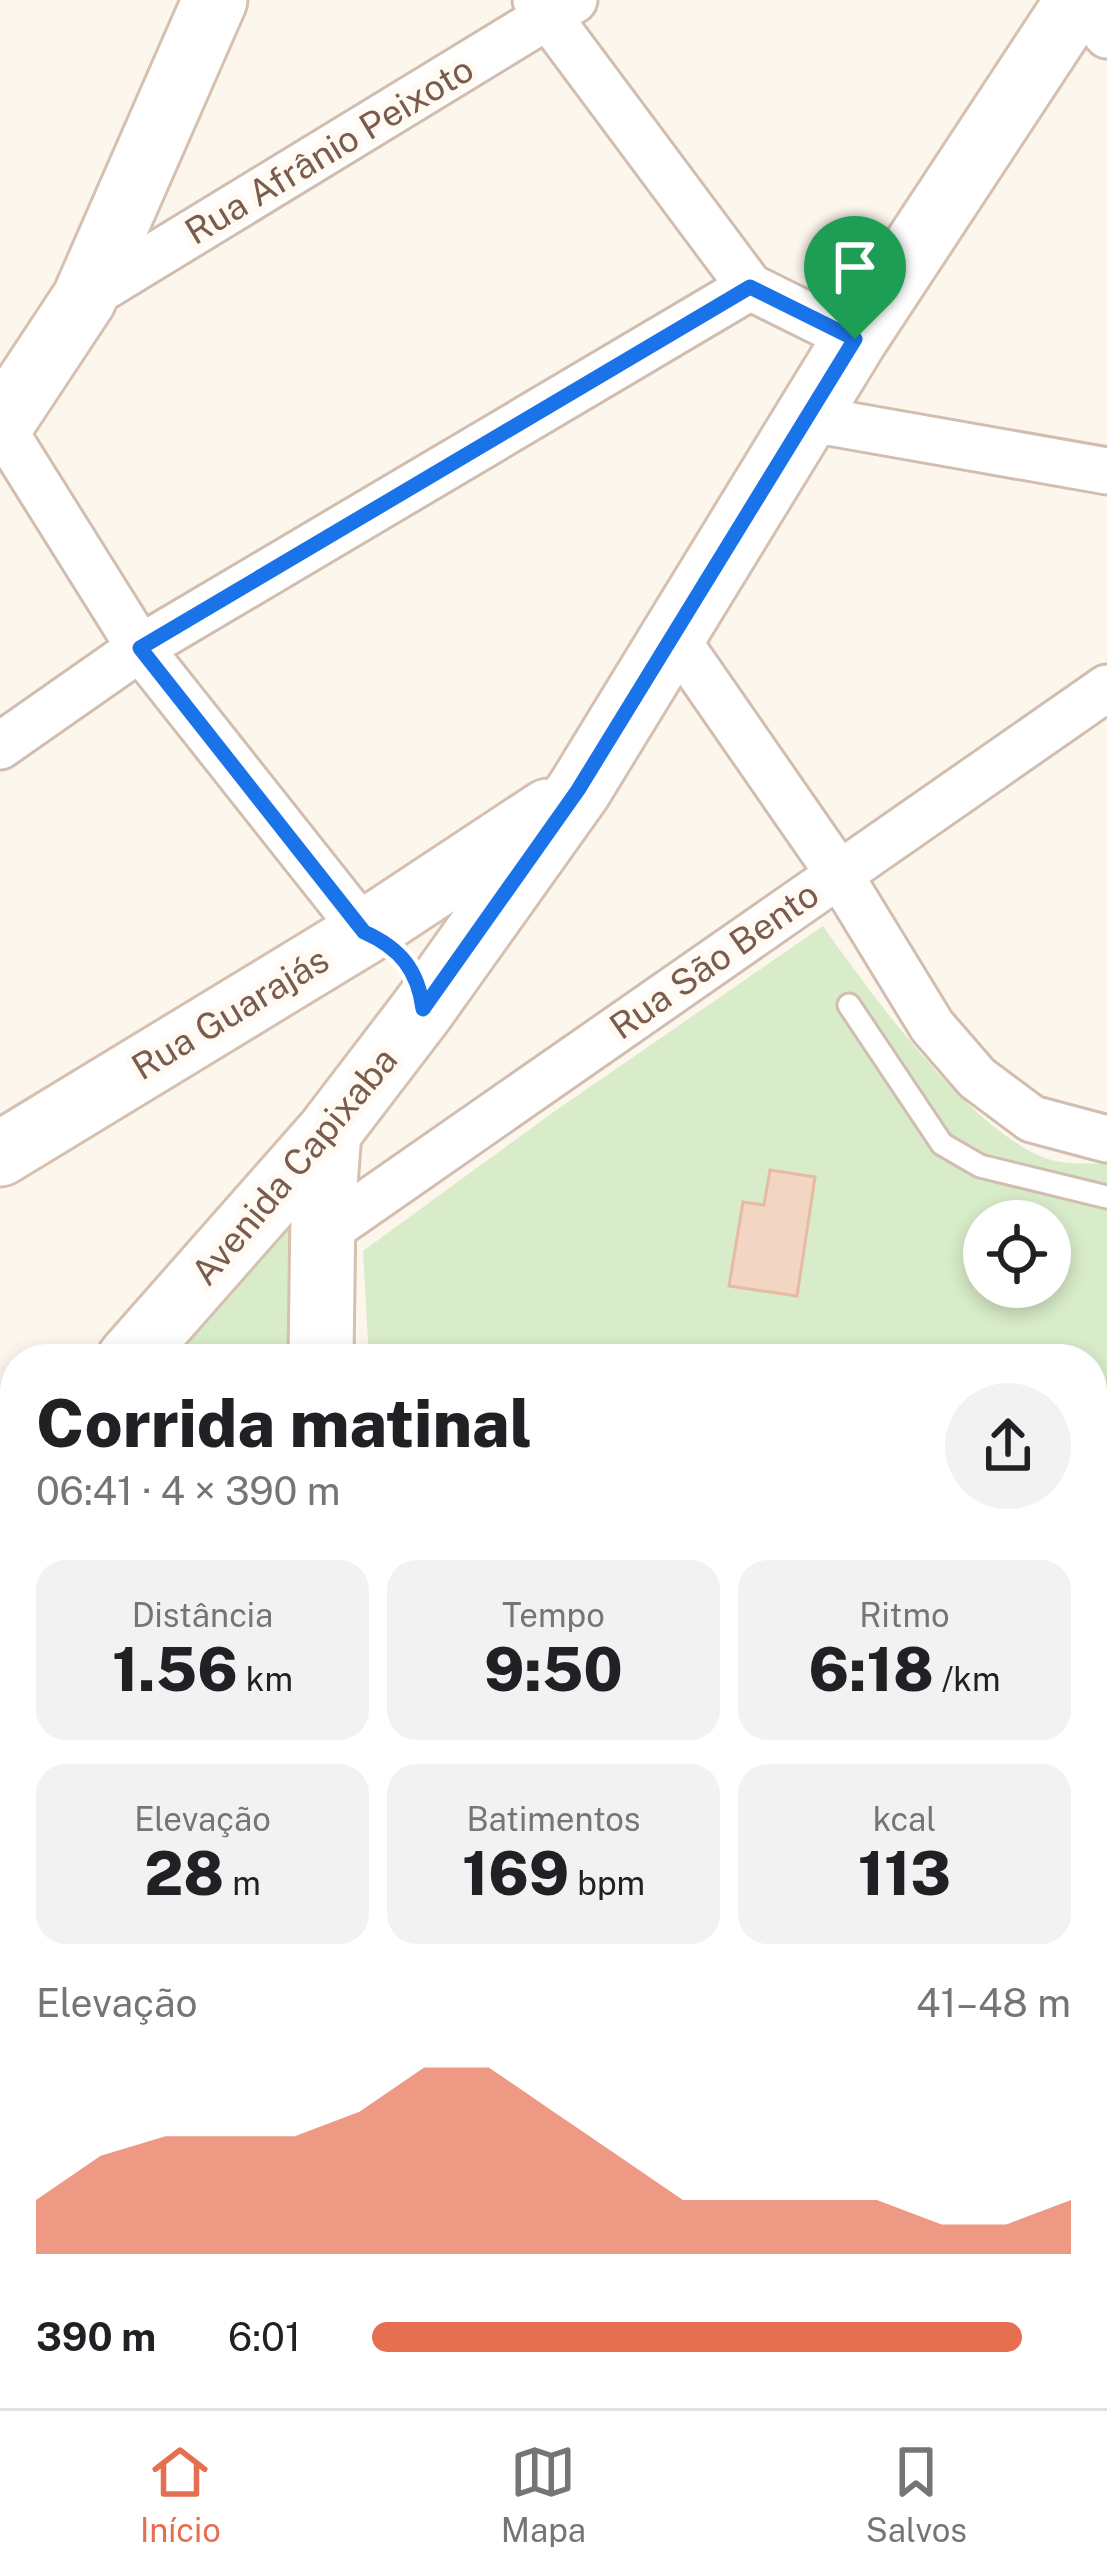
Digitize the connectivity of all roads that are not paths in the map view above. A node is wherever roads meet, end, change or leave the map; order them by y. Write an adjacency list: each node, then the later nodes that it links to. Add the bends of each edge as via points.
1 (215, 0): 6 (main road)
2 (1078, 0): 4 (street); 7 (main road, Avenida Capixaba)
3 (552, 6): 5 (street); 6 (street, Rua Afrânio Peixoto)
4 (1107, 35)
5 (750, 287): 7 (street); 12 (street)
6 (84, 299): 9 (main road)
7 (855, 339): 8 (main road, Avenida Capixaba)
8 (806, 418): 10 (street); 11 (main road, Avenida Capixaba)
9 (0, 426): 12 (street)
10 (1107, 471)
11 (674, 636): 15 (main road, Avenida Capixaba); 16 (street)
12 (140, 648): 14 (street); 17 (street)
13 (1107, 688): 16 (street, Rua São Bento)
14 (0, 746)
15 (578, 790): 17 (main road, Rua Guarajás); 19 (main road, Avenida Capixaba)
16 (839, 874): 21 (street, via 932,1026 977,1078 1032,1119); 24 (street, Rua São Bento)
17 (364, 932): 19 (main road, via 412,969); 22 (main road, Rua Guarajás)
18 (849, 1005): 23 (lane, via 942,1144 980,1166)
19 (423, 1009): 20 (main road, Avenida Capixaba)
20 (329, 1132): 24 (main road); 25 (main road, Avenida Capixaba)
21 (1107, 1139)
22 (0, 1154)
23 (1107, 1197)
24 (323, 1234): 26 (main road)
25 (142, 1344)
26 (316, 1344)

